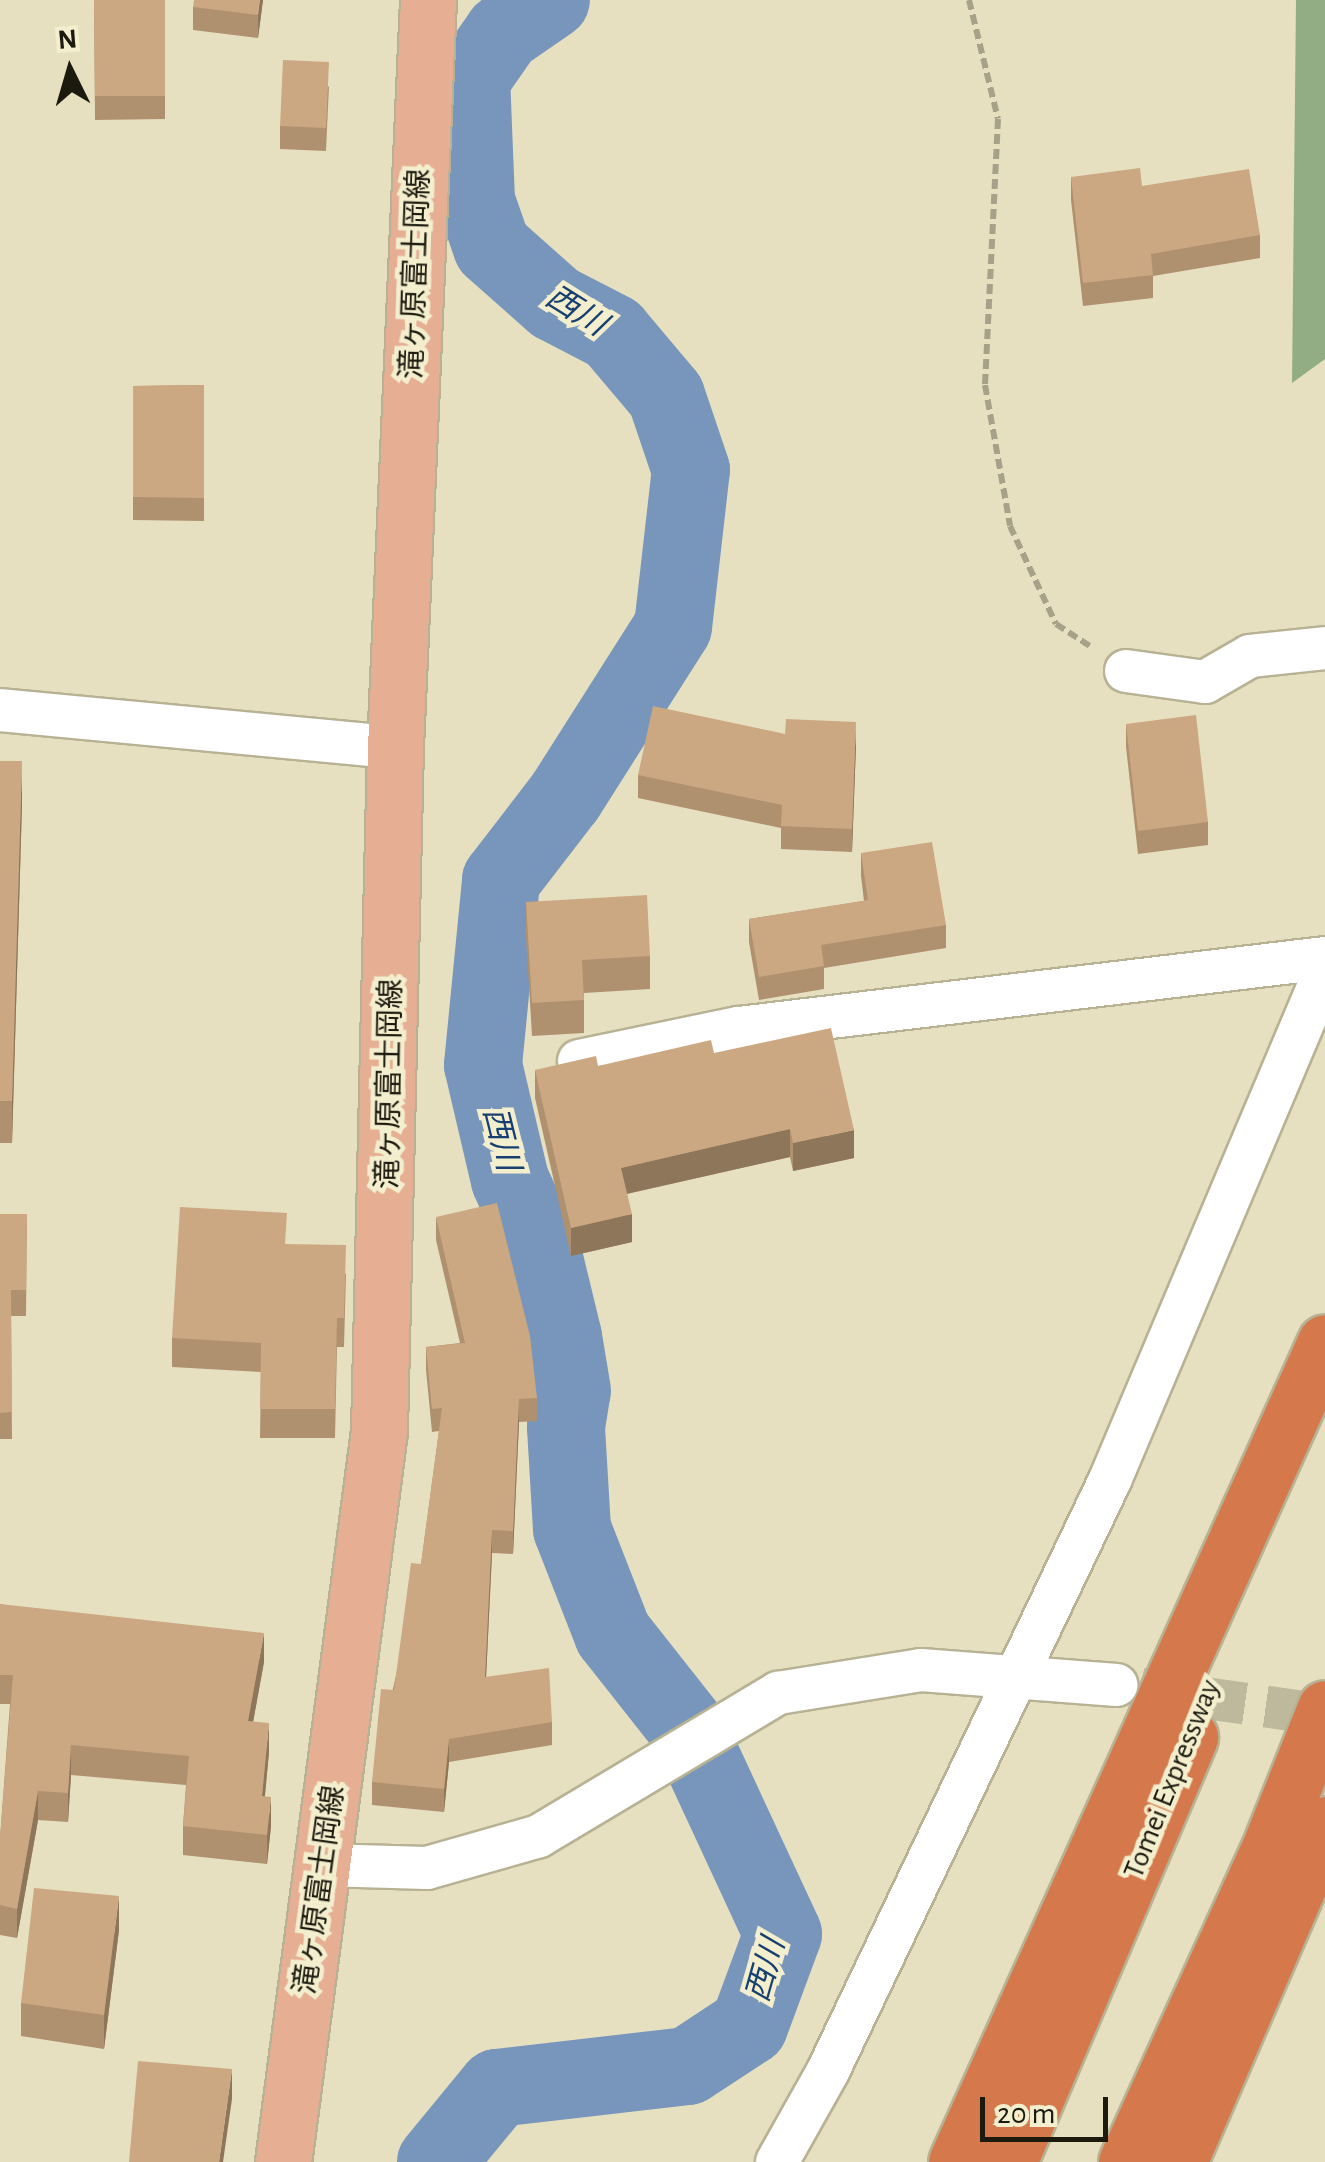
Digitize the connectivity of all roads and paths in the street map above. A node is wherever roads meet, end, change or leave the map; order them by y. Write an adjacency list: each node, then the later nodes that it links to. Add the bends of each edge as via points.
1 (428, 0): 6 (main road, 滝ヶ原富士岡線)
2 (969, 0): 4 (path, via 998,119 986,386 1010,526 1056,624)
3 (1325, 648): 4 (street, via 1250,656 1205,682)
4 (1126, 671)
5 (0, 710): 6 (street)
6 (396, 747): 16 (main road, 滝ヶ原富士岡線, via 379,1431)
7 (1325, 958): 9 (street, via 739,1028)
8 (1325, 971): 12 (street, via 1110,1480)
9 (579, 1061)
10 (1325, 1342): 19 (highway)
11 (1325, 1393): 20 (highway, Tomei Expressway, via 1159,1814)
12 (1014, 1681): 13 (street); 16 (street, via 921,1670 778,1693 539,1836 427,1868); 18 (street, via 828,2071)
13 (1116, 1685)
14 (1325, 1708): 21 (highway)
15 (1325, 1824): 22 (highway)
16 (323, 1865): 17 (main road, 滝ヶ原富士岡線)
17 (283, 2162)
18 (777, 2162)
19 (956, 2162)
20 (1009, 2162)
21 (1126, 2162)
22 (1179, 2162)

